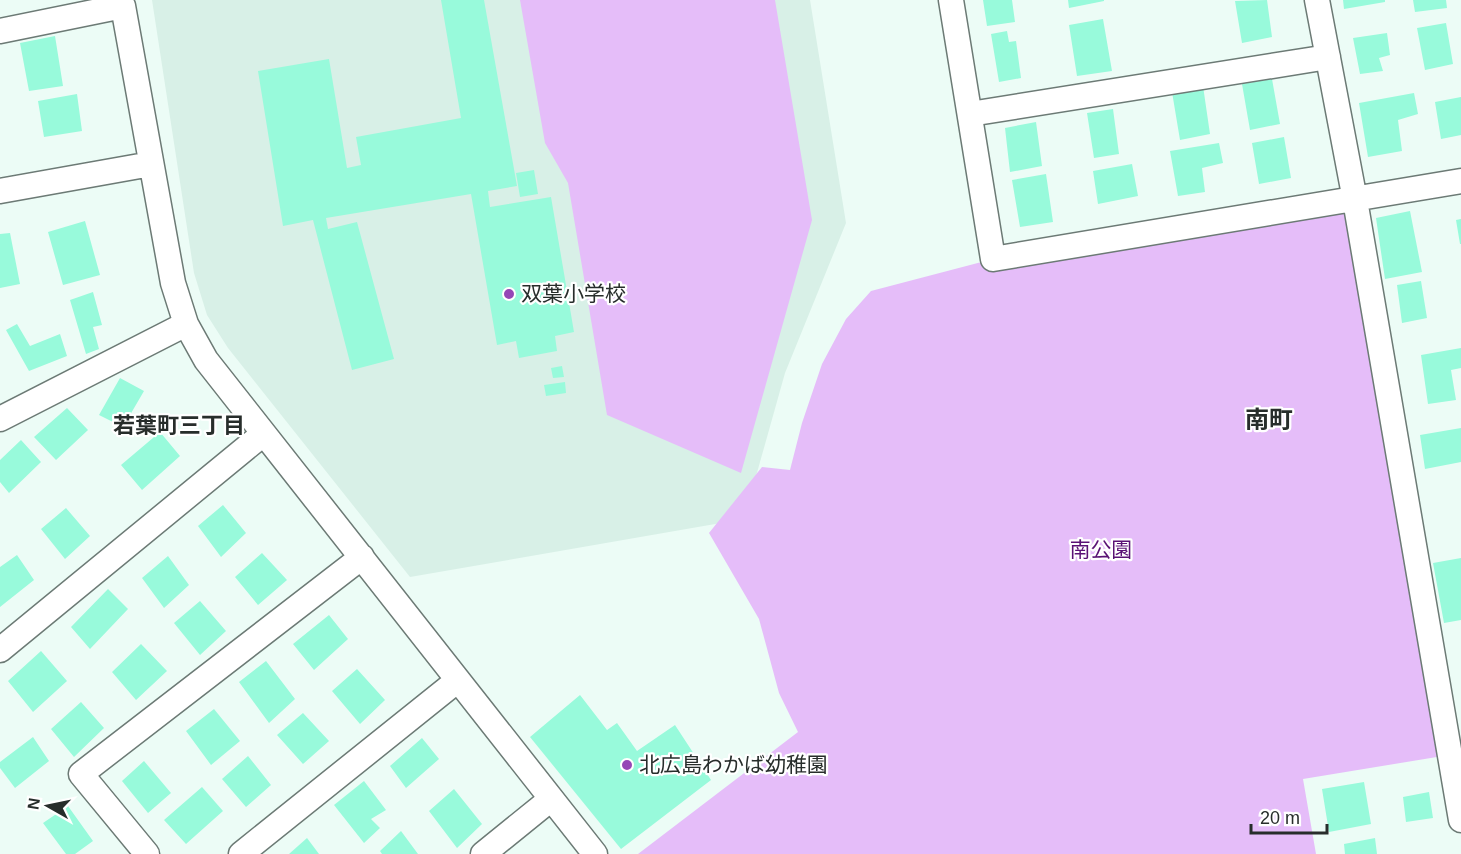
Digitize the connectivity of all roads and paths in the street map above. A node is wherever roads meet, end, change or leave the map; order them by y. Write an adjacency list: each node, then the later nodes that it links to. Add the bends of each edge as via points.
1 (951, 0): 5 (street)
2 (1317, 0): 4 (street)
3 (0, 32): 6 (street, via 123,6)
4 (1328, 57): 5 (street); 9 (street)
5 (970, 114): 9 (street, via 993,260)
6 (151, 164): 8 (street); 10 (street, via 173,283)
7 (1461, 181): 9 (street)
8 (0, 191)
9 (1355, 200): 17 (street)
10 (186, 324): 11 (street); 12 (street, via 206,360)
11 (0, 419)
12 (263, 434): 13 (street); 14 (street)
13 (362, 557): 15 (street); 18 (street, via 81,774)
14 (0, 650)
15 (458, 680): 16 (street); 19 (street)
16 (551, 799): 20 (street); 21 (street)
17 (1461, 820)
18 (147, 854)
19 (241, 854)
20 (483, 854)
21 (595, 854)

